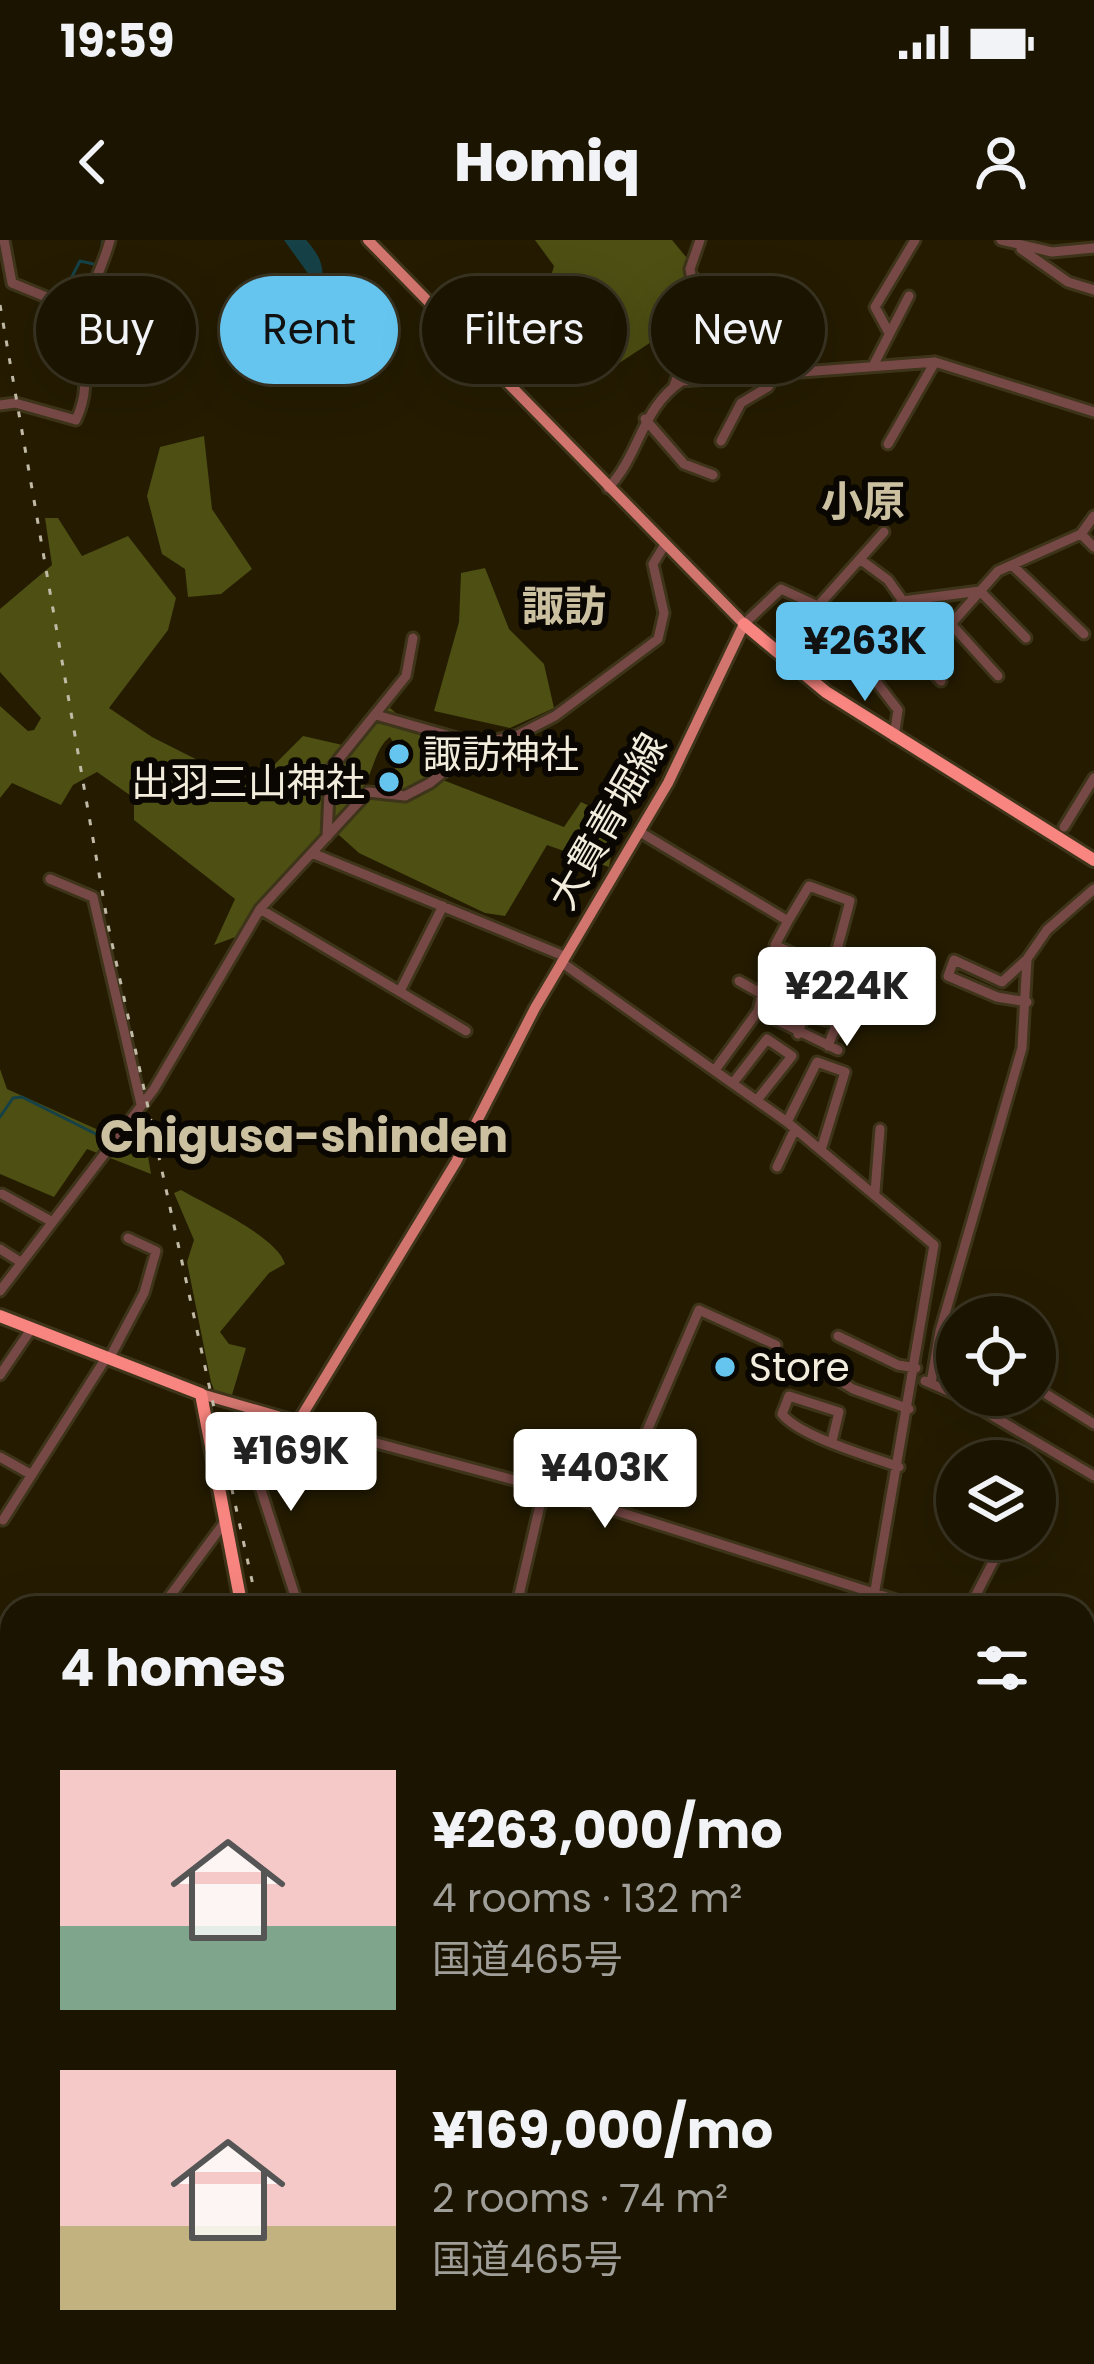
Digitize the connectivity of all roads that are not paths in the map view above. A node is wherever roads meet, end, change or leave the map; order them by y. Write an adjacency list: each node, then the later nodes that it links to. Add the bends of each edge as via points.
1 (4, 240): 13 (street, via 12,283)
2 (110, 240): 11 (street)
3 (368, 240): 29 (main road)
4 (700, 240): 22 (street, via 690,269 699,316)
5 (915, 240): 15 (street, via 875,307)
6 (1001, 240): 8 (street)
7 (1046, 240): 10 (street)
8 (1019, 247): 10 (street); 12 (street)
9 (1094, 248): 10 (street)
10 (1052, 253)
11 (101, 276)
12 (1094, 290)
13 (36, 293)
14 (909, 296): 15 (street)
15 (888, 332): 17 (street)
16 (935, 362): 17 (street); 24 (street); 27 (street)
17 (874, 364): 18 (street)
18 (825, 368)
19 (88, 384): 23 (street, via 76,420)
20 (688, 384): 22 (street)
21 (770, 384): 26 (street, via 741,403)
22 (674, 386): 25 (street)
23 (0, 405)
24 (1094, 412)
25 (646, 419): 28 (street, via 684,464); 29 (street)
26 (721, 441)
27 (888, 444)
28 (713, 475)
29 (608, 488): 33 (main road)
30 (1094, 516): 32 (street)
31 (884, 532): 35 (street)
32 (1081, 534): 34 (street); 36 (street)
33 (664, 546): 40 (main road); 52 (street, via 653,564 664,613 658,639 555,716)
34 (1094, 547)
35 (861, 560): 38 (street); 39 (street)
36 (1012, 565): 37 (street); 42 (street)
37 (980, 591): 38 (street); 41 (street); 44 (street)
38 (903, 601): 45 (street)
39 (818, 606): 40 (street, via 776,590); 45 (street)
40 (744, 624): 51 (highway); 55 (main road, 大貫青堀線)
41 (951, 624): 46 (street); 48 (street)
42 (1084, 634)
43 (413, 638): 50 (street, via 409,670)
44 (1026, 638)
45 (852, 646): 47 (street)
46 (908, 646): 47 (street); 49 (street)
47 (864, 665): 51 (street, via 898,710)
48 (998, 676)
49 (941, 681)
50 (376, 715): 52 (street); 56 (street, via 329,770)
51 (894, 737): 58 (highway)
52 (478, 745): 56 (street, via 405,796 368,792)
53 (1094, 778): 54 (street)
54 (1064, 827)
55 (640, 832): 63 (street); 64 (main road, 大貫青堀線)
56 (327, 836): 57 (street)
57 (312, 853): 61 (street); 62 (street)
58 (1094, 860)
59 (50, 879): 75 (street, via 94,897)
60 (1094, 889): 65 (street)
61 (443, 906): 64 (street); 67 (street)
62 (260, 909): 67 (street); 75 (street)
63 (788, 920): 63 (street, via 775,945 831,972 850,901 809,886)
64 (562, 959): 72 (street); 103 (main road, 大貫青堀線, via 456,1162)
65 (1027, 959): 68 (street); 68 (street, via 1002,982 954,961 948,976)
66 (740, 981): 69 (street, via 762,994)
67 (400, 991): 70 (street)
68 (1027, 1002): 87 (street, via 1022,1048)
69 (758, 1011): 71 (street); 72 (street)
70 (466, 1031)
71 (798, 1034): 71 (street, via 804,1014 837,1023 833,1048)
72 (716, 1070): 73 (street)
73 (733, 1083): 74 (street); 74 (street, via 767,1040 792,1056)
74 (757, 1100): 76 (street)
75 (141, 1104): 82 (street)
76 (791, 1126): 78 (street); 78 (street, via 817,1062 845,1072); 79 (street)
77 (880, 1130): 80 (street)
78 (821, 1150): 80 (street)
79 (777, 1167)
80 (875, 1192): 95 (street, via 934,1245)
81 (2, 1194): 82 (street)
82 (49, 1220): 85 (street)
83 (128, 1238): 93 (street, via 156,1251 144,1293)
84 (0, 1249): 85 (street)
85 (19, 1261): 86 (street)
86 (0, 1291)
87 (950, 1296)
88 (0, 1316): 89 (highway)
89 (32, 1328): 93 (highway); 96 (street)
90 (838, 1336): 95 (street)
91 (776, 1345): 111 (street, via 699,1310)
92 (936, 1354): 97 (street)
93 (107, 1359): 99 (highway); 108 (street)
94 (818, 1367): 101 (street)
95 (915, 1372): 97 (street); 101 (street)
96 (0, 1375)
97 (931, 1383): 98 (street)
98 (936, 1385)
99 (201, 1394): 103 (main road); 113 (highway)
100 (1056, 1400): 104 (street)
101 (909, 1408): 107 (street)
102 (993, 1416): 109 (street)
103 (298, 1422): 110 (street); 117 (street, via 259,1484)
104 (1094, 1424)
105 (832, 1441): 105 (street, via 784,1418 789,1396 838,1412); 107 (street)
106 (0, 1457): 108 (street)
107 (899, 1467): 119 (street)
108 (32, 1475): 112 (street)
109 (1094, 1476)
110 (544, 1487): 111 (street); 118 (street)
111 (613, 1510): 119 (street)
112 (3, 1520)
113 (224, 1523): 115 (street); 116 (highway)
114 (994, 1560): 120 (street)
115 (170, 1596)
116 (239, 1596)
117 (295, 1596)
118 (519, 1596)
119 (874, 1596)
120 (975, 1596)

